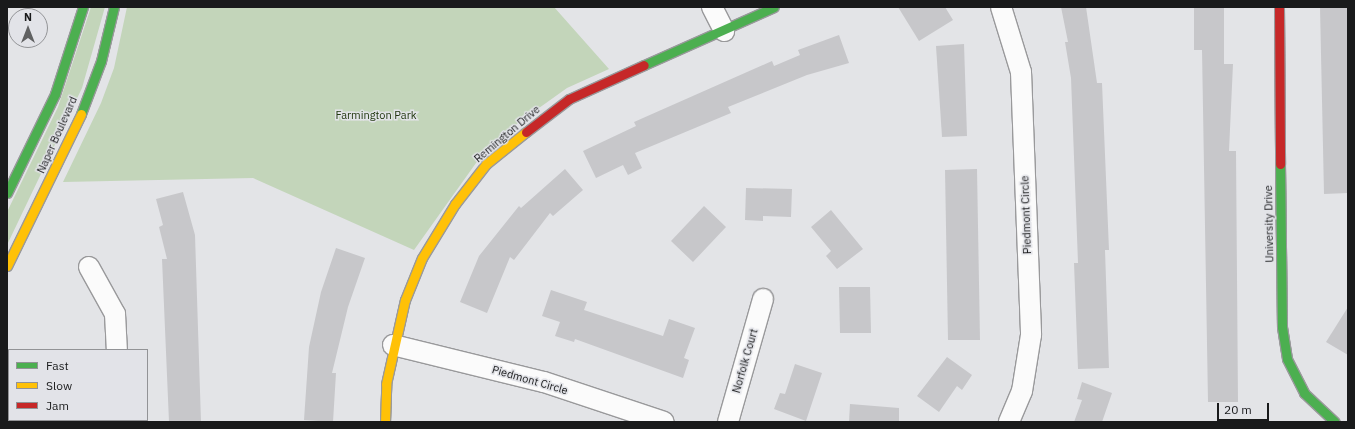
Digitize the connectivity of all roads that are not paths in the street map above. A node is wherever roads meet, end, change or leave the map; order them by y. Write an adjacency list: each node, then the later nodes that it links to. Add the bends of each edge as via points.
1 (83, 7): 8 (street, Naper Boulevard, via 55,94)
2 (114, 7): 9 (street, Naper Boulevard, via 101,61 82,112)
3 (712, 7): 7 (street)
4 (774, 7): 7 (street, Remington Drive)
5 (1001, 7): 17 (street, Piedmont Circle, via 1021,72 1031,335 1022,391)
6 (1279, 7): 18 (street, University Drive, via 1282,327 1287,359 1304,392)
7 (724, 31): 12 (street, Remington Drive, via 569,99 486,164 456,204 422,258)
8 (7, 193)
9 (7, 266)
10 (89, 267): 13 (street, via 115,314)
11 (763, 299): 16 (street, Norfolk Court)
12 (393, 345): 14 (street, Remington Drive, via 386,384); 15 (street, Piedmont Circle, via 544,382)
13 (117, 349)
14 (385, 422)
15 (664, 422)
16 (728, 422)
17 (1009, 422)
18 (1335, 422)

